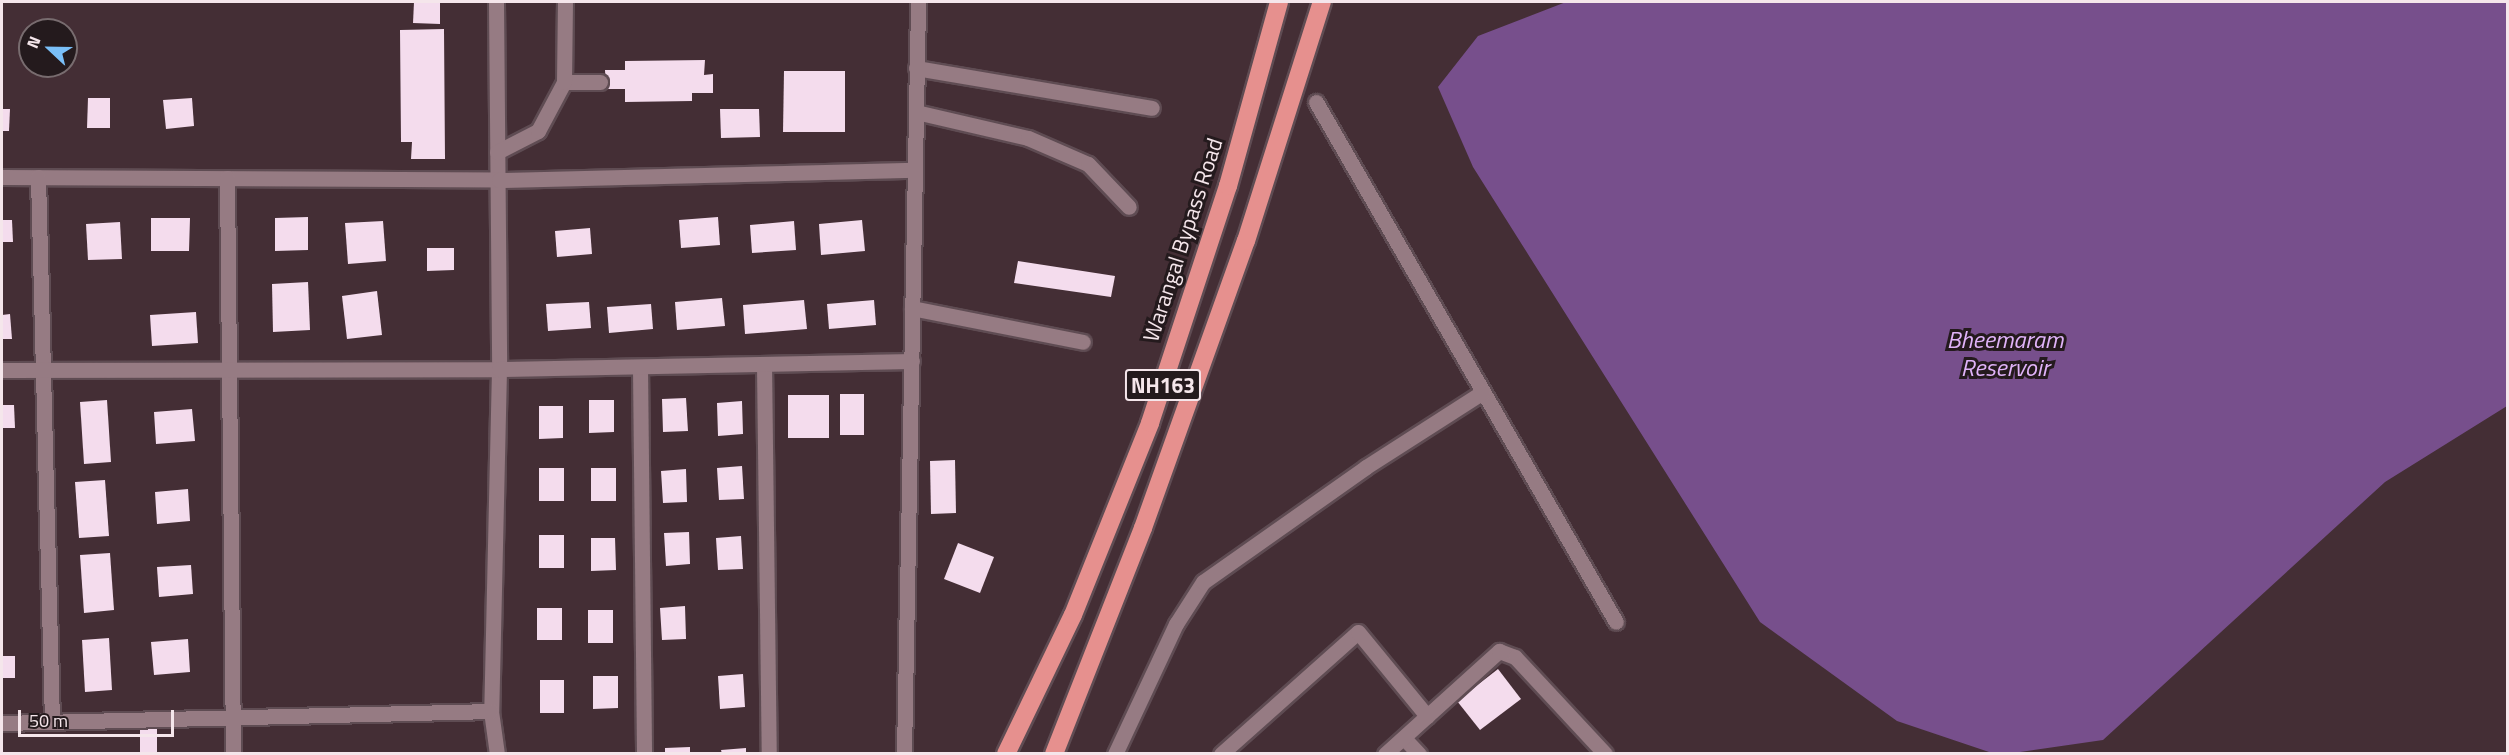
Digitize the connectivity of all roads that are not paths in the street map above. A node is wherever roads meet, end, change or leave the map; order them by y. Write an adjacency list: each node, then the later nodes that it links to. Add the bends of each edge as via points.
1 (496, 2): 12 (street)
2 (565, 2): 7 (street)
3 (918, 2): 6 (street)
4 (1279, 2): 42 (highway, Warangal Bypass Road / NH163, via 1228,186 1150,423 1072,615)
5 (1322, 2): 43 (highway, NH163, via 1242,252 1143,528)
6 (916, 68): 10 (street); 11 (street)
7 (564, 82): 8 (street); 12 (street, via 538,131)
8 (600, 82)
9 (1316, 102): 28 (street)
10 (1152, 108)
11 (916, 112): 13 (street); 18 (street, via 1028,138 1088,164)
12 (498, 152): 17 (street)
13 (915, 170): 17 (street); 19 (street)
14 (2, 177): 15 (street)
15 (38, 177): 16 (street); 27 (street)
16 (227, 178): 17 (street); 24 (street)
17 (499, 180): 25 (street)
18 (1129, 207)
19 (912, 308): 20 (street); 21 (street)
20 (1083, 342)
21 (912, 361): 22 (street); 41 (street)
22 (764, 364): 23 (street); 40 (street)
23 (640, 367): 25 (street); 39 (street)
24 (229, 369): 25 (street); 27 (street); 32 (street)
25 (499, 369): 30 (street)
26 (2, 370): 27 (street)
27 (43, 370): 33 (street)
28 (1483, 392): 29 (street); 36 (street, via 1366,467 1203,582 1176,624)
29 (1616, 622)
30 (491, 711): 32 (street); 38 (street)
31 (1427, 716): 35 (street); 44 (street, via 1358,632); 47 (street, via 1492,654 1507,652)
32 (233, 717): 33 (street); 37 (street)
33 (52, 722): 34 (street)
34 (2, 723)
35 (1404, 738): 45 (street); 46 (street)
36 (1121, 752)
37 (233, 753)
38 (497, 753)
39 (644, 753)
40 (769, 753)
41 (904, 753)
42 (1006, 753)
43 (1054, 753)
44 (1221, 753)
45 (1384, 753)
46 (1419, 753)
47 (1605, 753)

